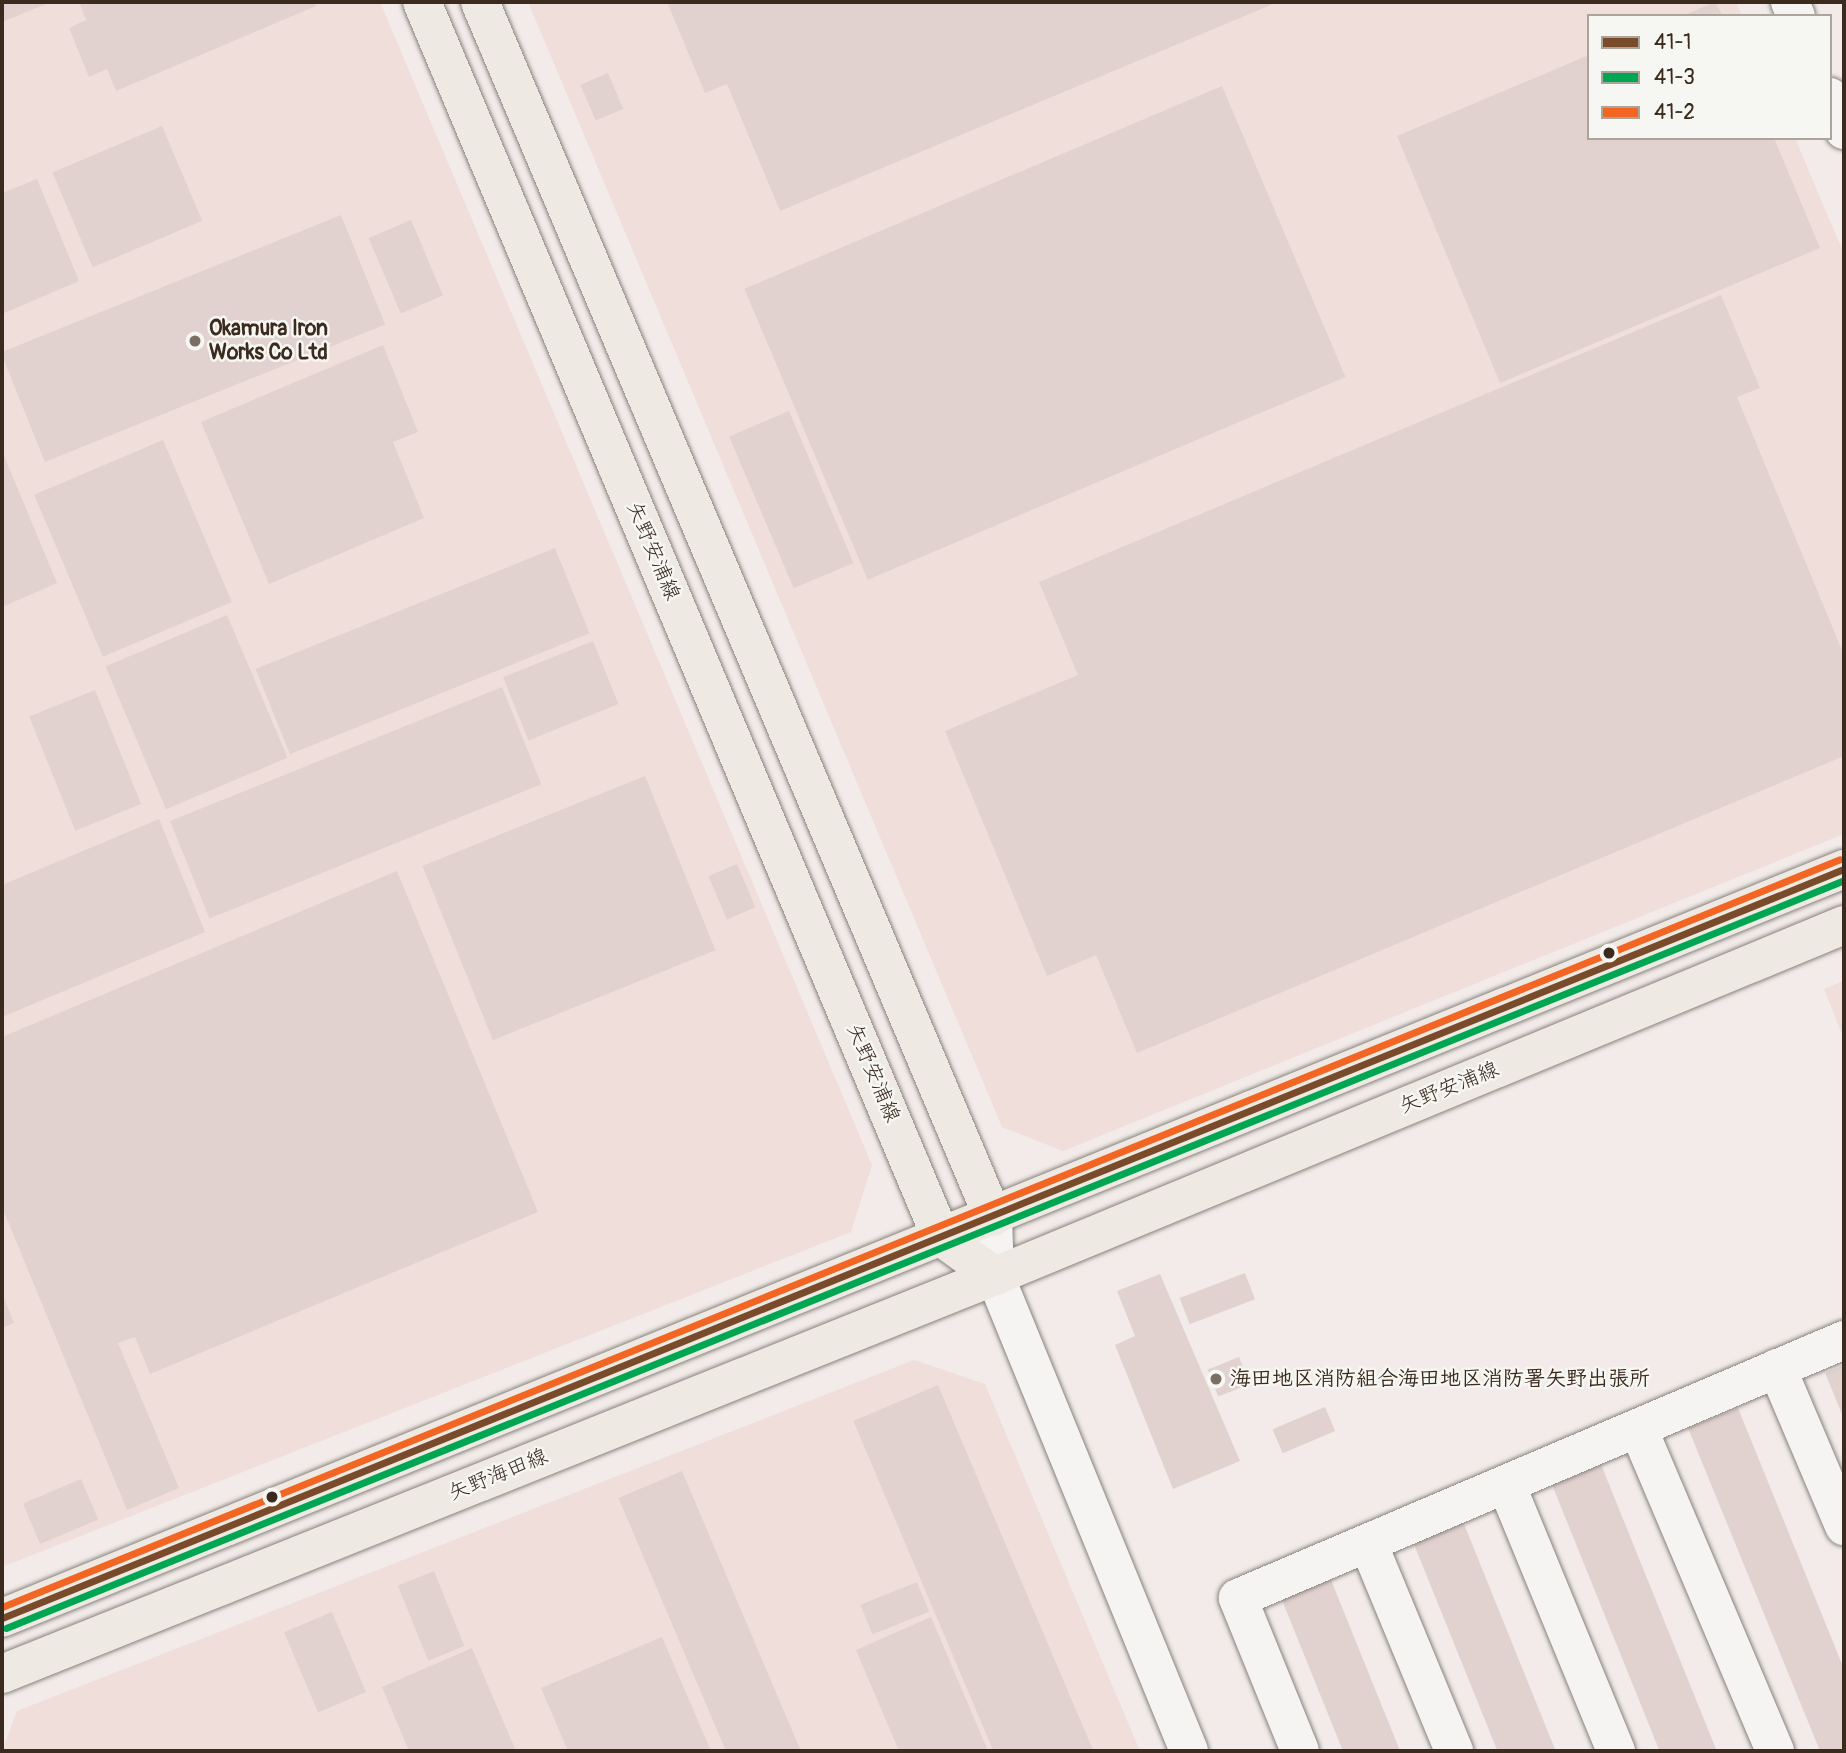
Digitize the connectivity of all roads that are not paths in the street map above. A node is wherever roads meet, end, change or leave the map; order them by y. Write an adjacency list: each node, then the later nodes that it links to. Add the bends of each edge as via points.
1 (422, 2): 8 (main road, 矢野安浦線)
2 (480, 2): 7 (main road)
3 (1832, 102): 4 (street)
4 (1844, 130)
5 (1844, 869): 7 (main road)
6 (1844, 925): 9 (main road, 矢野安浦線)
7 (993, 1217): 8 (main road); 9 (street)
8 (941, 1237): 9 (main road); 16 (main road)
9 (995, 1276): 17 (main road, 矢野海田線); 18 (street)
10 (1844, 1340): 11 (street)
11 (1777, 1368): 12 (street); 14 (street)
12 (1638, 1428): 13 (street); 22 (street)
13 (1506, 1483): 15 (street); 21 (street)
14 (1844, 1527)
15 (1368, 1543): 19 (street, via 1238,1598); 20 (street)
16 (2, 1618)
17 (2, 1674)
18 (1189, 1751)
19 (1300, 1751)
20 (1454, 1751)
21 (1616, 1751)
22 (1775, 1751)

